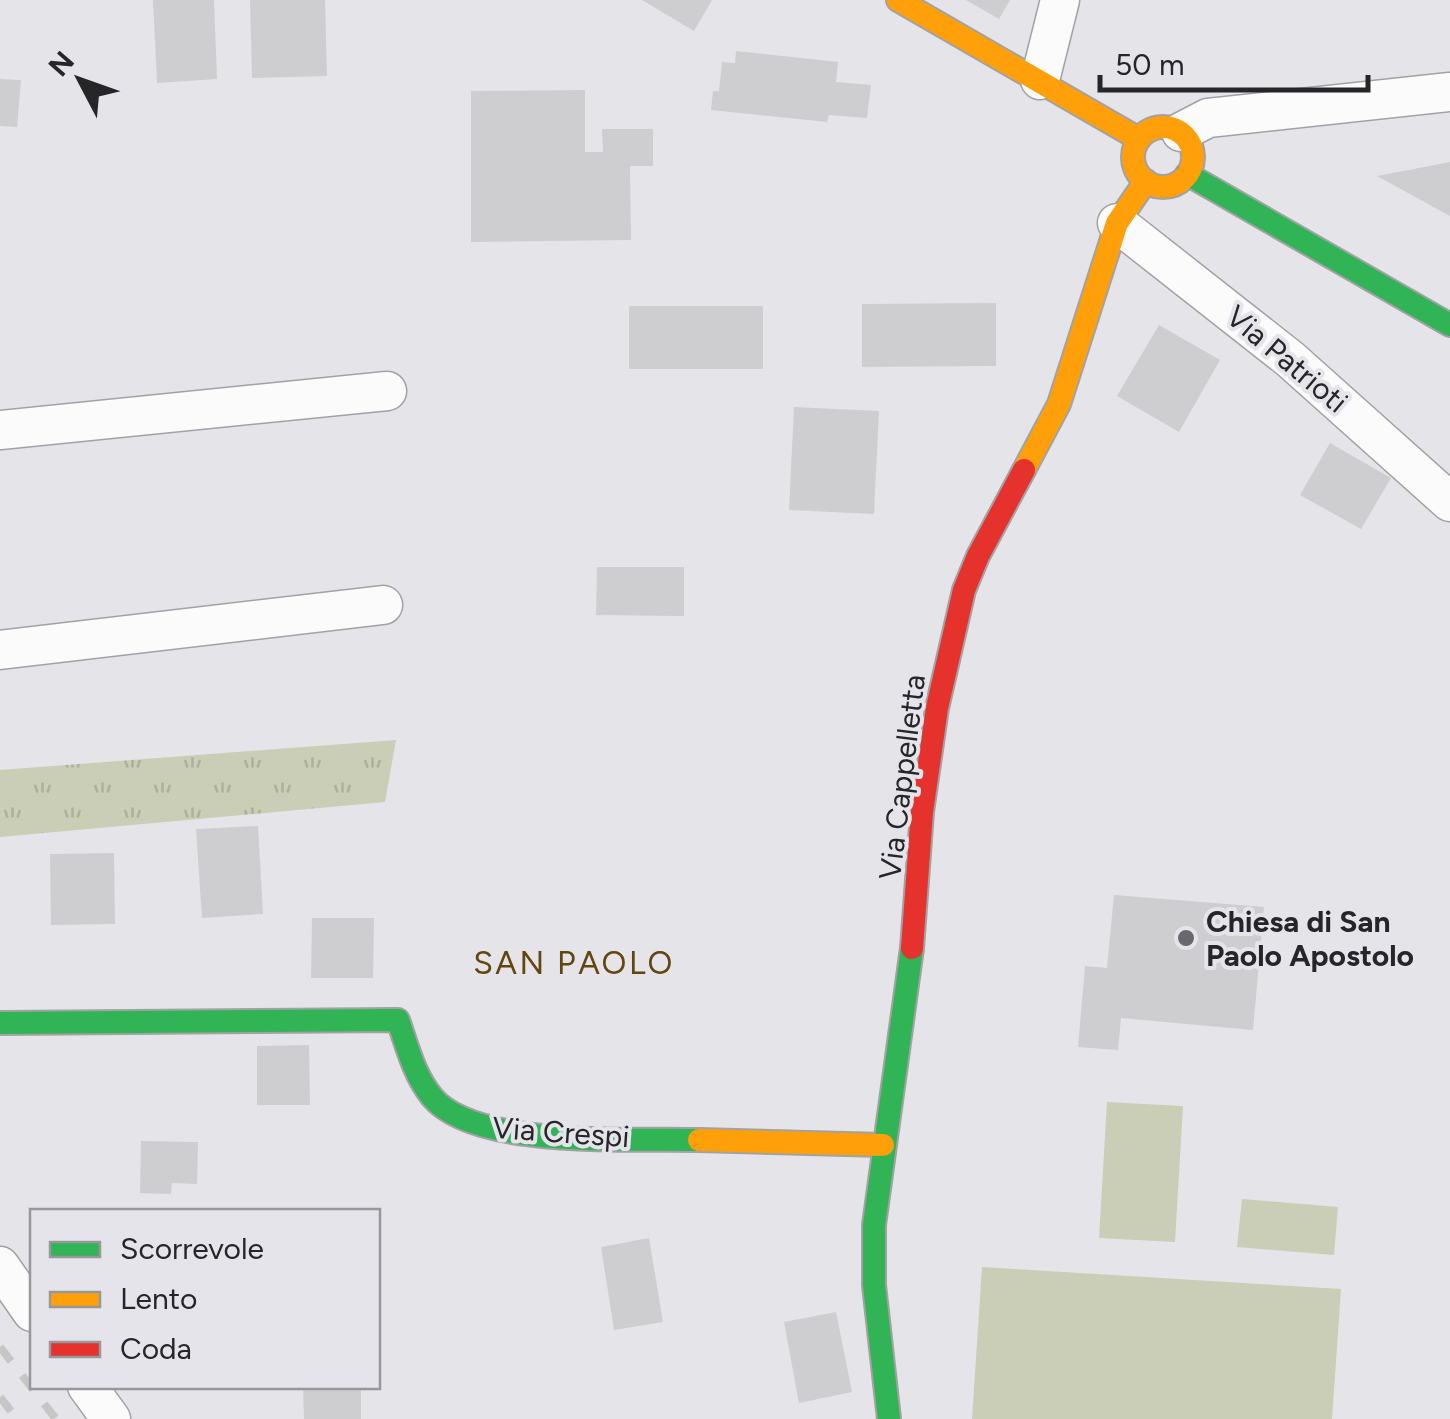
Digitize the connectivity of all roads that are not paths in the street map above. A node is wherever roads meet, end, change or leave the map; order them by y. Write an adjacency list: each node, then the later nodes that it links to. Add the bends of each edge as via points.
1 (898, 0): 3 (street)
2 (1060, 0): 3 (street)
3 (1040, 80): 6 (street)
4 (1450, 92): 5 (street, via 1208,118)
5 (1181, 132): 6 (street, via 1158,127); 7 (street, via 1193,152)
6 (1139, 139): 8 (street, via 1134,162)
7 (1188, 174): 8 (street, via 1168,186); 10 (street)
8 (1146, 181): 9 (street, Via Cappelletta)
9 (1117, 223): 13 (street, Via Patrioti, via 1290,358); 17 (street, Via Cappelletta, via 1059,404 964,590 928,760 910,974)
10 (1450, 325)
11 (387, 391): 12 (street)
12 (0, 430)
13 (1450, 502)
14 (383, 605): 15 (street)
15 (0, 650)
16 (0, 1023): 17 (street, Via Crespi, via 398,1020 416,1075 434,1100 459,1120 487,1130)
17 (882, 1145): 22 (street, Via Cappelletta, via 874,1285)
18 (0, 1266): 19 (street)
19 (30, 1309)
20 (89, 1389): 21 (street)
21 (111, 1419)
22 (889, 1419)

